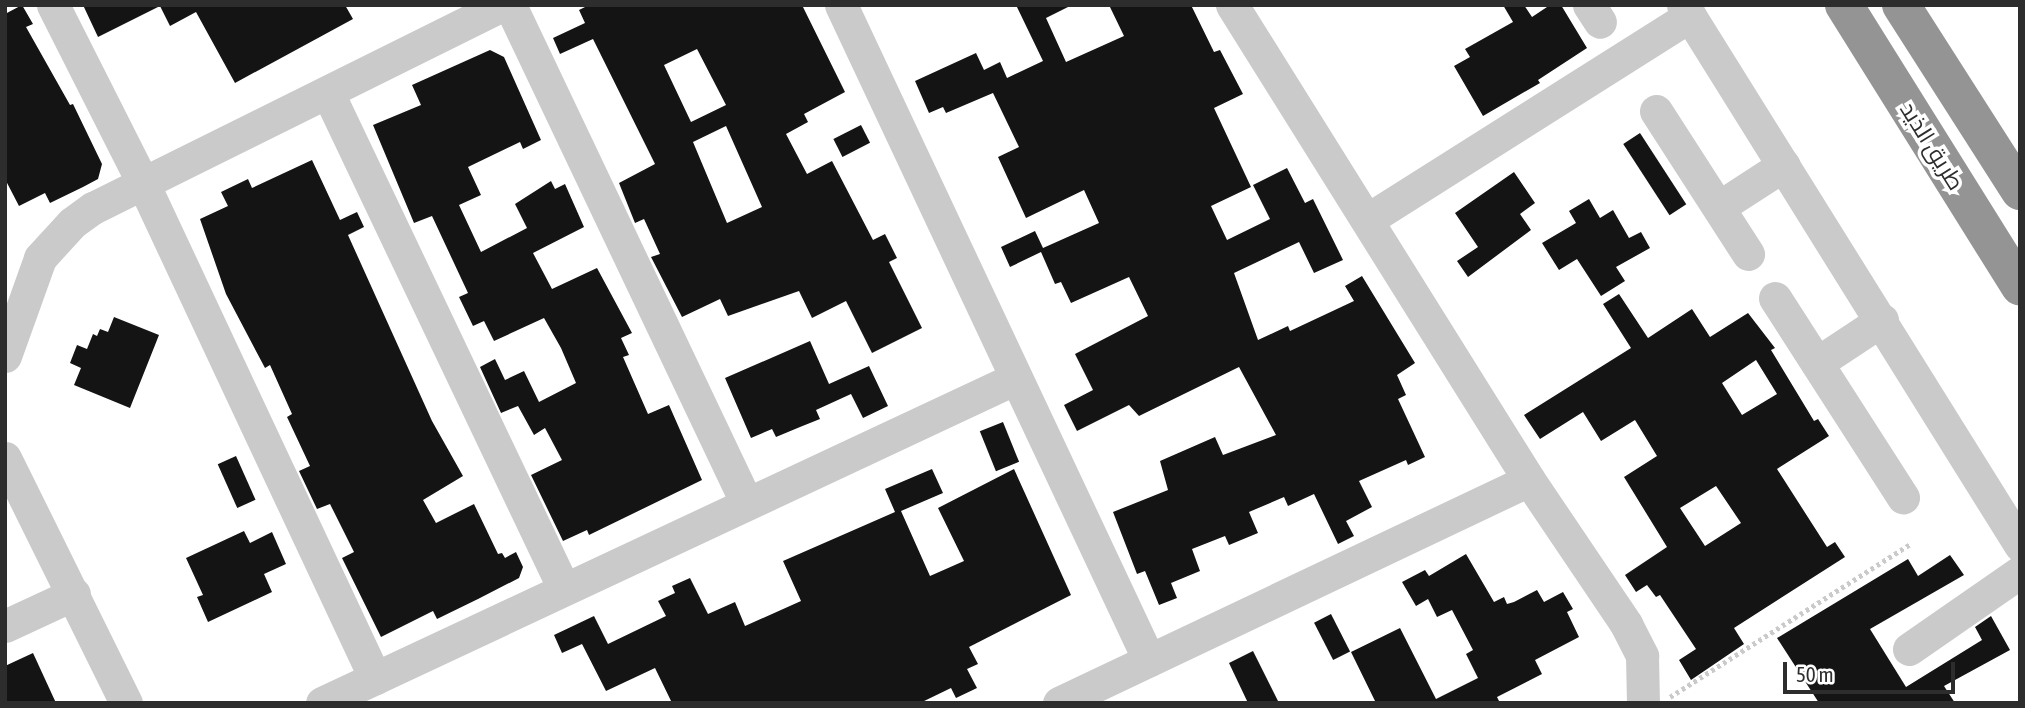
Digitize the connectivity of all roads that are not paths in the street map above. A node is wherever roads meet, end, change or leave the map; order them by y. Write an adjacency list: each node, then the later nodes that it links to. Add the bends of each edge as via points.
1 (53, 5): 12 (street)
2 (502, 5): 9 (street)
3 (510, 5): 27 (street)
4 (841, 5): 23 (street)
5 (1232, 5): 15 (street)
6 (1844, 5): 17 (highway, طريق الذيد)
7 (1901, 5): 13 (highway)
8 (1687, 11): 11 (street); 15 (street)
9 (328, 93): 12 (street); 31 (street)
10 (1656, 111): 14 (street)
11 (1784, 165): 14 (street); 20 (street)
12 (143, 183): 19 (street, via 69,217 41,237 23,265); 36 (street)
13 (2020, 191)
14 (1718, 207): 16 (street)
15 (1367, 220): 25 (street)
16 (1748, 254)
17 (2020, 287)
18 (1775, 298): 22 (street)
19 (9, 320): 21 (street)
20 (1882, 320): 22 (street); 28 (street)
21 (5, 356)
22 (1817, 363): 26 (street)
23 (1016, 378): 27 (street); 35 (street)
24 (8, 456): 32 (street)
25 (1530, 480): 30 (street); 35 (street)
26 (1903, 498)
27 (747, 504): 31 (street)
28 (2020, 545)
29 (2020, 572): 34 (street)
30 (1598, 587): 40 (street, via 1630,661); 41 (street, via 1637,642 1645,676)
31 (564, 589): 36 (street)
32 (74, 594): 33 (street); 37 (street)
33 (5, 626)
34 (1909, 649)
35 (1149, 660): 39 (street)
36 (375, 678): 38 (street)
37 (126, 703)
38 (322, 703)
39 (1059, 703)
40 (1632, 703)
41 (1643, 703)

